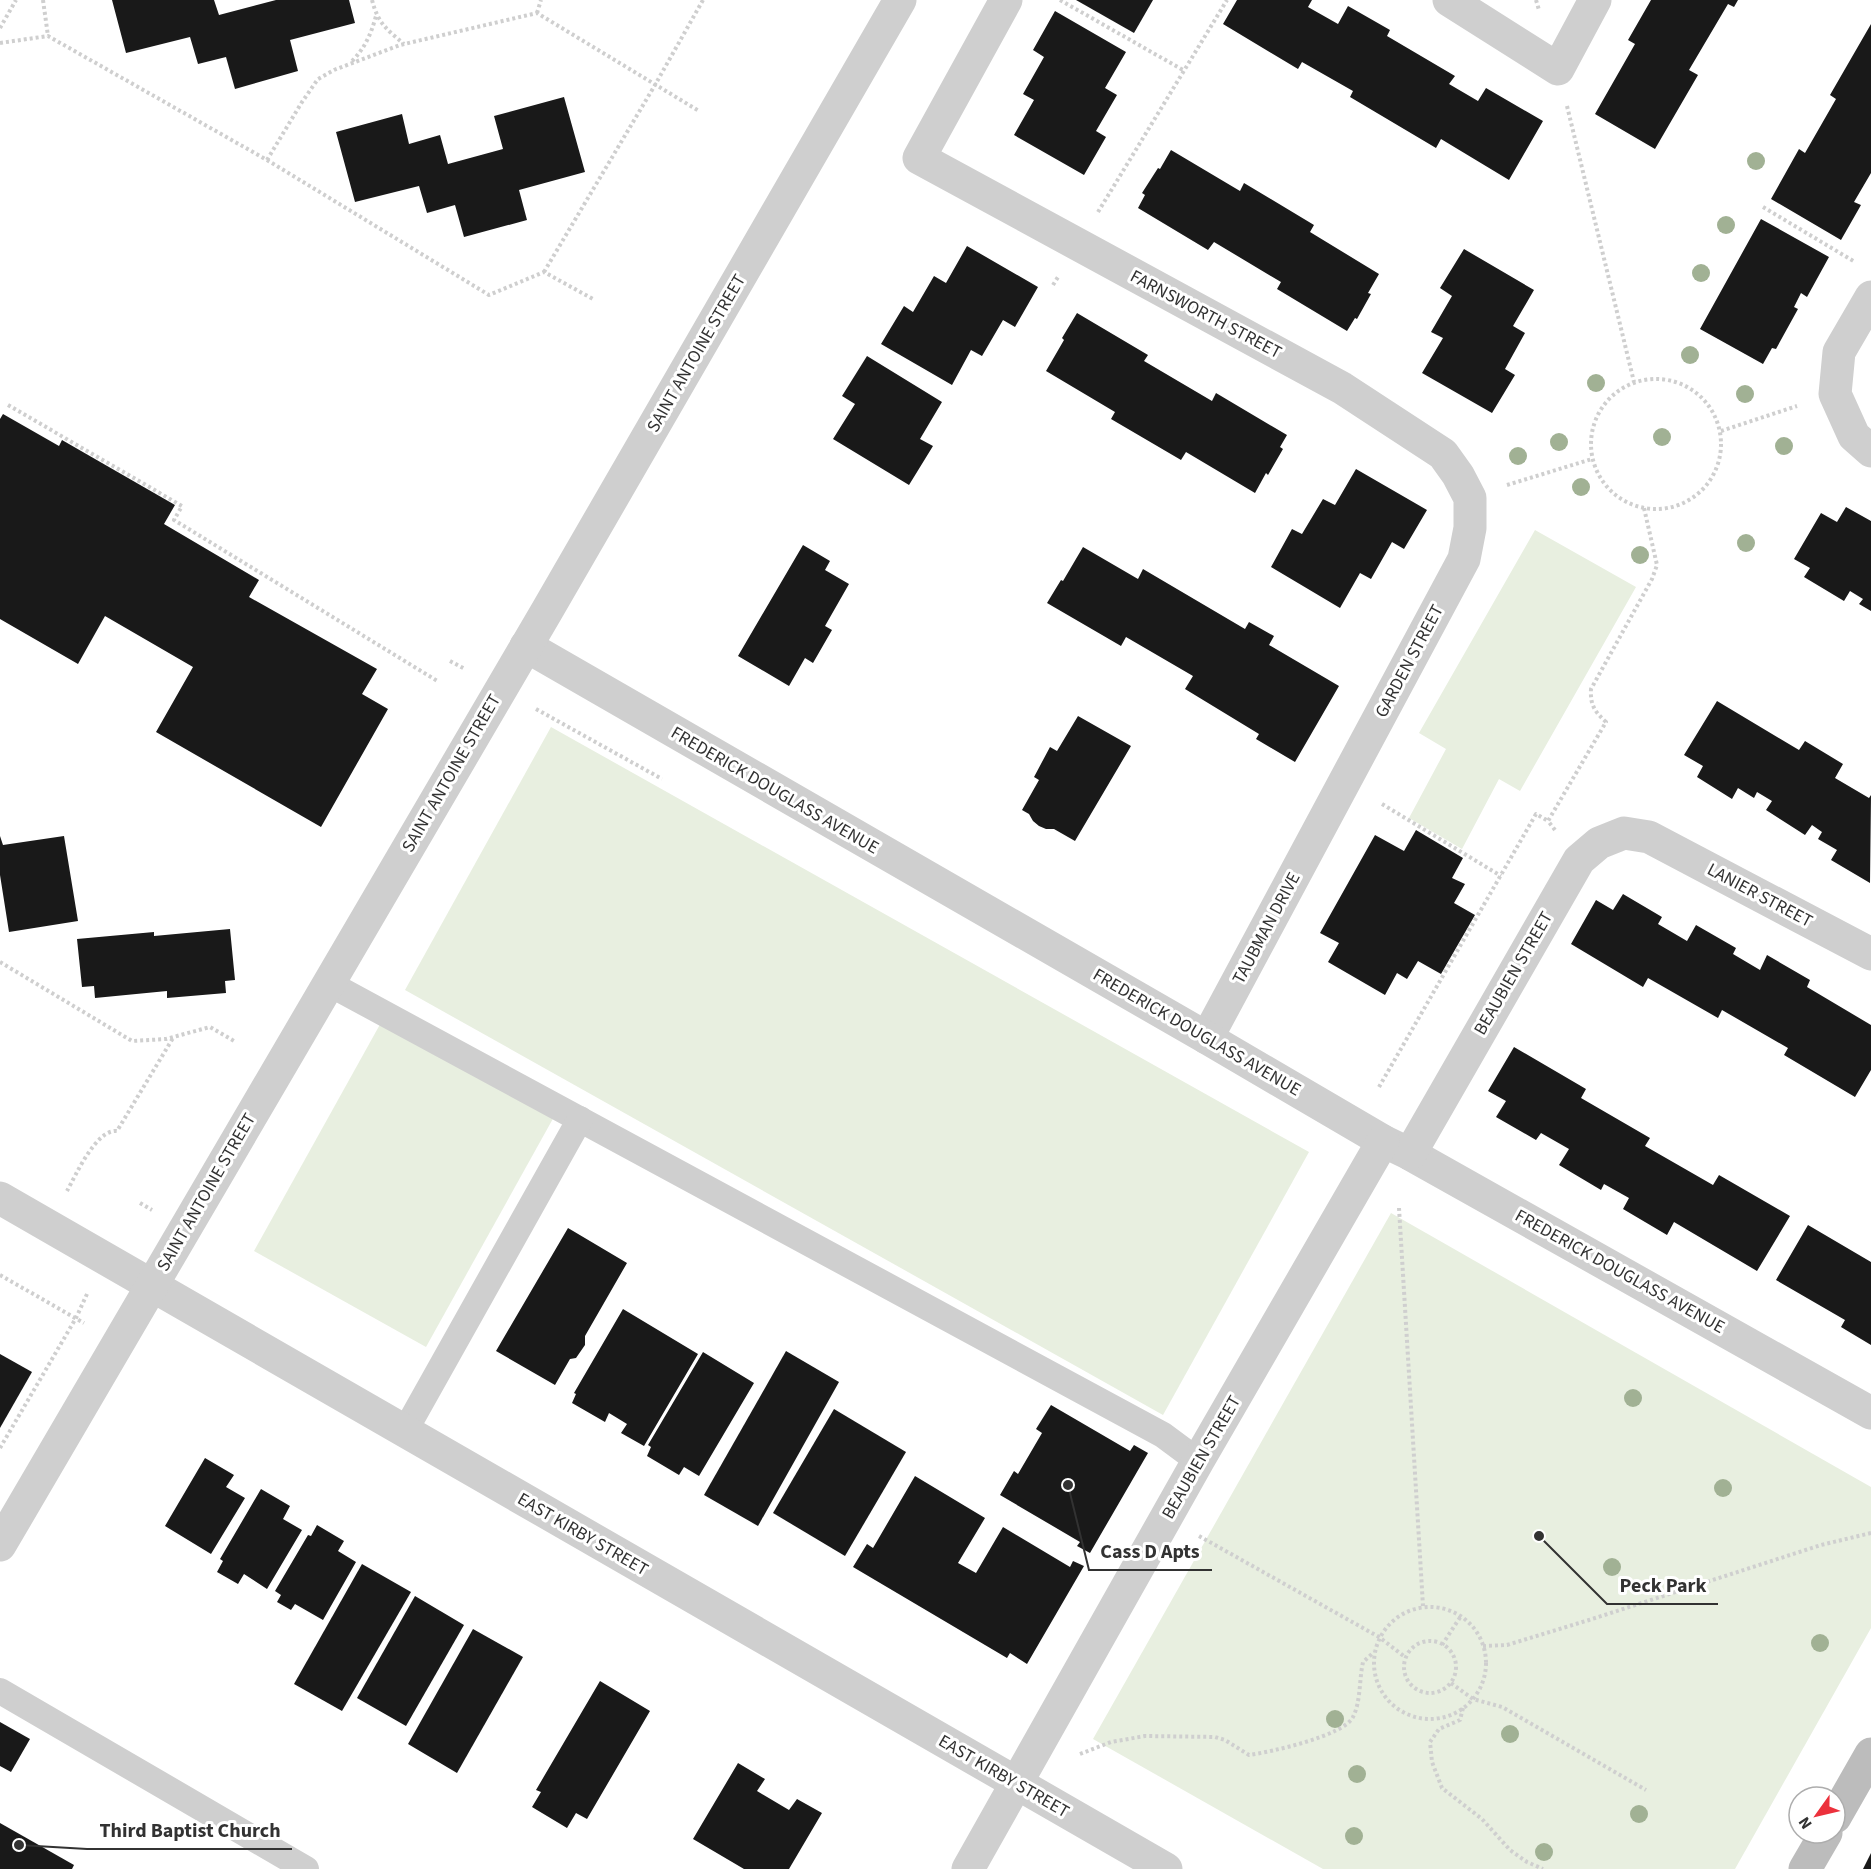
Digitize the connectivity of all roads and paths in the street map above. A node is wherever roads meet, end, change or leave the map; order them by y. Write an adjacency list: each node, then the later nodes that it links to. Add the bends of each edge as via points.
1 (16, 0): 14 (path)
2 (43, 0): 15 (path)
3 (372, 0): 13 (path)
4 (541, 0): 12 (path)
5 (703, 0): 21 (path)
6 (900, 0): 39 (street, SAINT ANTOINE STREET)
7 (1006, 0): 25 (street, FARNSWORTH STREET, via 919,158)
8 (1060, 0): 20 (path)
9 (1227, 0): 20 (path)
10 (1449, 0): 19 (street)
11 (1595, 0): 19 (street)
12 (537, 13): 17 (path); 21 (path)
13 (376, 16): 17 (path); 18 (path, via 361,52)
14 (0, 28)
15 (48, 36): 16 (path); 23 (path)
16 (0, 43)
17 (404, 44): 18 (path)
18 (349, 64): 23 (path, via 318,79)
19 (1558, 69): 31 (path)
20 (1183, 70): 25 (path)
21 (655, 85): 22 (path); 27 (path)
22 (699, 111)
23 (267, 160): 27 (path, via 489,295)
24 (1763, 207): 26 (path)
25 (1078, 245): 28 (path); 37 (street, FARNSWORTH STREET, via 1351,394 1443,454)
26 (1861, 266)
27 (544, 272): 30 (path)
28 (1053, 285)
29 (1871, 297): 32 (street, via 1839,352)
30 (593, 299)
31 (1634, 382): 34 (path, via 1662,378 1682,383 1700,395 1714,412); 36 (path, via 1607,399 1597,415 1591,434)
32 (1835, 394): 34 (path); 35 (street, via 1854,436)
33 (8, 405): 42 (path, via 182,506 174,520)
34 (1721, 431): 38 (path, via 1718,467 1709,483 1681,505)
35 (1871, 451)
36 (1592, 459): 37 (path); 38 (path, via 1609,490 1624,502)
37 (1470, 498): 46 (street, GARDEN STREET, via 1464,559)
38 (1644, 508): 47 (path, via 1657,565 1591,689 1593,708 1606,722)
39 (526, 646): 53 (street, SAINT ANTOINE STREET); 55 (street, FREDERICK DOUGLASS AVENUE)
40 (450, 661): 41 (path)
41 (465, 669)
42 (439, 682)
43 (536, 709): 44 (path)
44 (662, 779)
45 (1382, 804): 50 (path)
46 (1325, 818): 55 (street, TAUBMAN DRIVE)
47 (1548, 821): 49 (path); 50 (path, via 1536,814)
48 (1649, 837): 49 (street, BEAUBIEN STREET, via 1624,833 1599,843); 51 (street, LANIER STREET)
49 (1579, 861): 59 (street, BEAUBIEN STREET)
50 (1501, 876): 57 (path)
51 (1871, 954)
52 (0, 962): 54 (path, via 132,1041)
53 (328, 983): 58 (lane); 66 (street, SAINT ANTOINE STREET)
54 (173, 1038): 56 (path, via 210,1027); 60 (path, via 117,1131 103,1135)
55 (1207, 1038): 59 (street, FREDERICK DOUGLASS AVENUE)
56 (234, 1041)
57 (1378, 1087)
58 (580, 1119): 71 (lane); 73 (lane, via 1163,1435)
59 (1396, 1148): 70 (street, FREDERICK DOUGLASS AVENUE); 73 (street, BEAUBIEN STREET)
60 (66, 1191)
61 (0, 1198): 66 (street, EAST KIRBY STREET)
62 (140, 1203): 64 (path)
63 (1399, 1208): 77 (path)
64 (153, 1211)
65 (0, 1275): 68 (path)
66 (152, 1284): 71 (street, EAST KIRBY STREET); 76 (street, SAINT ANTOINE STREET)
67 (88, 1292): 68 (path)
68 (76, 1318): 69 (path); 72 (path)
69 (85, 1323)
70 (1871, 1413)
71 (405, 1431): 90 (street, EAST KIRBY STREET)
72 (0, 1448)
73 (1198, 1461): 90 (street, BEAUBIEN STREET)
74 (1192, 1532): 79 (path)
75 (1871, 1533): 81 (path, via 1821,1545 1507,1645)
76 (0, 1545)
77 (1423, 1606): 78 (path); 79 (path, via 1398,1617)
78 (1461, 1616): 80 (path); 81 (path, via 1478,1634)
79 (1379, 1637): 82 (path); 83 (path)
80 (1442, 1645): 83 (path, via 1420,1643); 84 (path, via 1453,1654 1455,1662)
81 (1483, 1646): 86 (path, via 1485,1673)
82 (1374, 1652): 87 (path, via 1374,1672 1380,1690 1392,1705 1427,1719 1446,1717); 89 (path, via 1363,1662 1352,1719 1342,1728 1294,1745 1249,1755 1215,1737 1145,1736 1112,1742)
83 (1406, 1657): 84 (path, via 1406,1679 1422,1693 1440,1692)
84 (1451, 1683): 86 (path)
85 (0, 1691): 94 (lane)
86 (1473, 1699): 87 (path); 91 (path, via 1502,1707)
87 (1463, 1708): 97 (path, via 1460,1720 1439,1729 1430,1742 1432,1762 1442,1788 1482,1819 1510,1850)
88 (1871, 1754): 92 (street)
89 (1074, 1756)
90 (1017, 1784): 95 (street, BEAUBIEN STREET); 96 (street, EAST KIRBY STREET)
91 (1646, 1790)
92 (1847, 1796)
93 (1819, 1845): 98 (street)
94 (306, 1869)
95 (968, 1869)
96 (1166, 1869)
97 (1543, 1869)
98 (1805, 1869)

